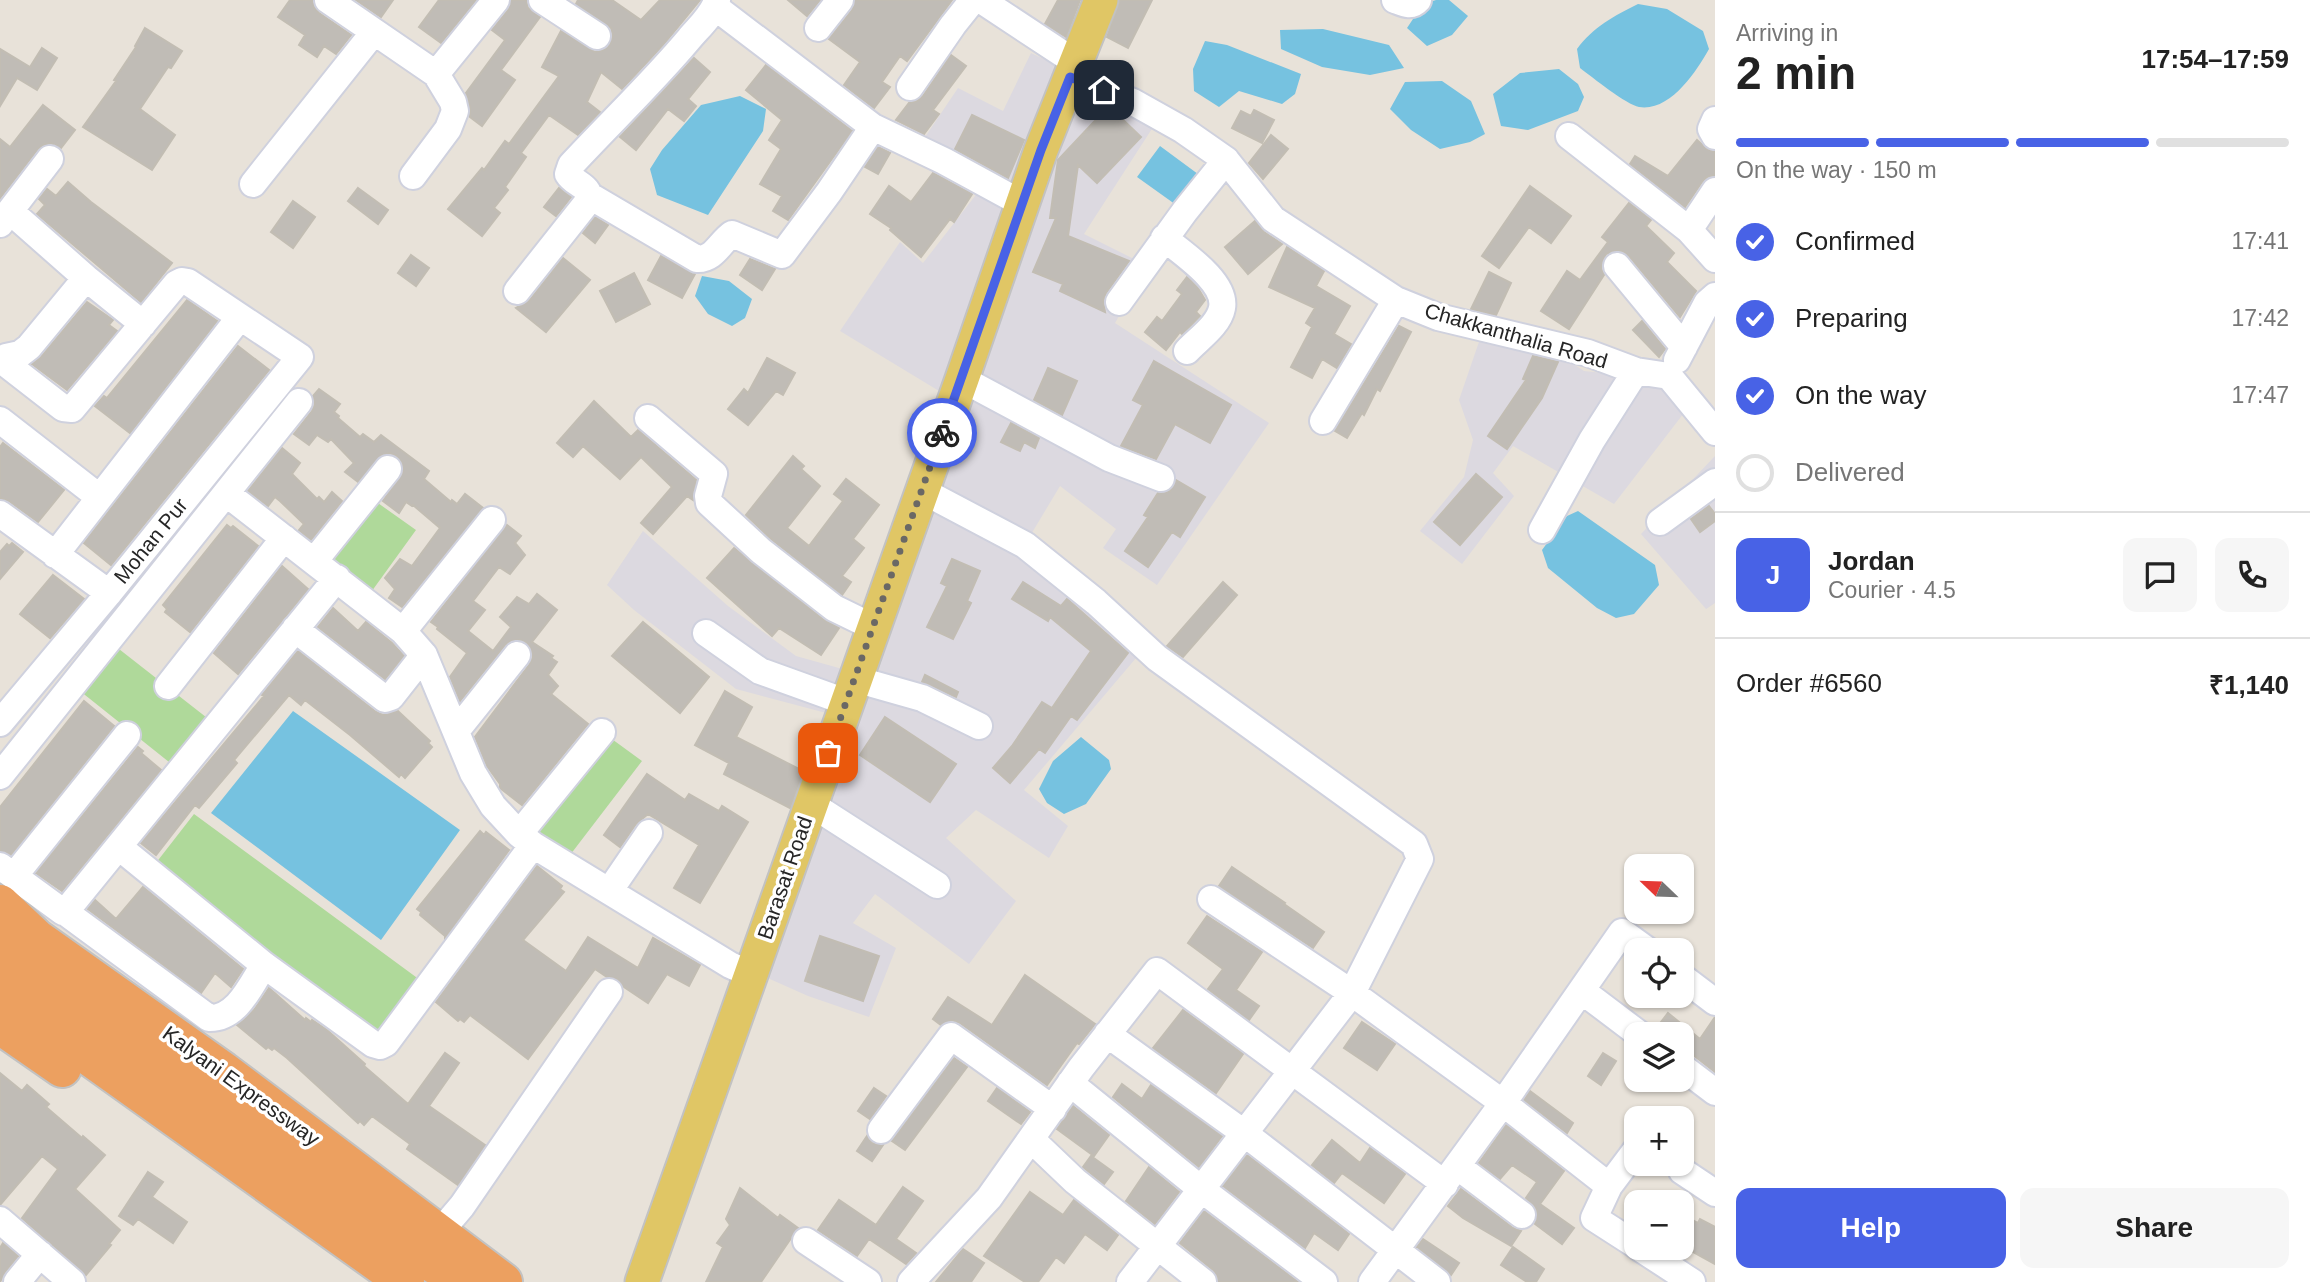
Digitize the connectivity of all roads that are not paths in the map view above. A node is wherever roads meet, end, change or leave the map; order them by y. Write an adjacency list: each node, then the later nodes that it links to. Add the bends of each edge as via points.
1 (496, 0): 15 (street)
2 (542, 0): 13 (street)
3 (840, 0): 11 (street)
4 (973, 0): 16 (street)
5 (981, 0): 14 (street, Chakkanthalia Road)
6 (1101, 0): 14 (main road, Barasat Road)
7 (1395, 0): 8 (street, via 1407,5)
8 (1418, 0)
9 (716, 4): 18 (street); 26 (street, via 655,79 571,165 570,178)
10 (344, 5): 12 (street)
11 (818, 28)
12 (374, 32): 15 (street); 24 (street)
13 (597, 36)
14 (1072, 69): 22 (street, Chakkanthalia Road, via 1183,130); 27 (main road, Barasat Road)
15 (436, 74): 23 (street, via 453,102 453,120)
16 (909, 87)
17 (1715, 120): 20 (street, via 1711,129)
18 (873, 127): 26 (street, via 782,255 732,234 711,256 697,259); 27 (street)
19 (1569, 136): 29 (street)
20 (1715, 136)
21 (50, 159): 28 (street)
22 (1226, 160): 30 (street); 36 (street, Chakkanthalia Road, via 1273,219)
23 (413, 176)
24 (253, 184)
25 (1715, 191): 29 (street)
26 (590, 196): 34 (street)
27 (1023, 205): 45 (main road, Barasat Road)
28 (5, 218): 33 (street)
29 (1689, 230): 31 (street)
30 (1164, 238): 37 (street); 41 (street, via 1204,270 1220,292 1222,308 1216,321)
31 (1715, 259)
32 (1617, 266): 40 (street)
33 (86, 278): 39 (street); 42 (street, via 29,347)
34 (517, 291)
35 (1715, 296): 40 (street)
36 (1396, 300): 43 (street, Chakkanthalia Road, via 1438,317 1588,353); 49 (street)
37 (1119, 302)
38 (240, 317): 39 (street, via 182,281); 56 (street); 65 (street, Mohan Pur, via 300,357)
39 (143, 324): 42 (street, via 72,409 63,408)
40 (1684, 347): 44 (street)
41 (1187, 351)
42 (3, 360)
43 (1636, 372): 44 (street, Chakkanthalia Road); 60 (street)
44 (1669, 376): 50 (street)
45 (962, 379): 52 (street, via 1109,458); 54 (main road, Barasat Road)
46 (299, 402): 55 (street)
47 (648, 418): 66 (street, via 714,474 709,503 834,608)
48 (0, 420): 56 (street)
49 (1323, 421)
50 (1715, 432)
51 (388, 470): 63 (street)
52 (1161, 478)
53 (1715, 482): 59 (street)
54 (921, 490): 66 (main road, Barasat Road); 97 (street, via 1024,545 1097,602 1157,658 1414,844 1420,859)
55 (227, 494): 61 (street); 79 (street)
56 (99, 497): 62 (street)
57 (0, 514): 62 (street)
58 (492, 520): 68 (street)
59 (1660, 522)
60 (1542, 530)
61 (284, 538): 63 (street); 72 (street)
62 (55, 555): 65 (street)
63 (315, 560): 64 (street)
64 (337, 578): 67 (street); 68 (street)
65 (108, 593): 74 (street, Mohan Pur)
66 (873, 627): 73 (main road, Barasat Road)
67 (295, 629): 71 (street, via 385,699); 83 (street)
68 (403, 631): 71 (street)
69 (706, 633): 73 (street, via 760,671)
70 (517, 655): 76 (street)
71 (424, 656): 76 (street)
72 (168, 686)
73 (851, 691): 75 (street, via 922,698); 80 (main road, Barasat Road)
74 (0, 723)
75 (979, 726)
76 (457, 730): 82 (street, via 473,773 493,806)
77 (602, 732): 82 (street)
78 (127, 735): 84 (street)
79 (0, 776)
80 (811, 804): 85 (street); 92 (main road, Barasat Road)
81 (649, 832): 86 (street)
82 (526, 839): 86 (street); 91 (street, via 380,1046)
83 (119, 847): 88 (street); 91 (street)
84 (5, 882): 88 (street); 119 (highway, Kalyani Expressway, via 37,939)
85 (937, 885)
86 (610, 890): 92 (street)
87 (1211, 899): 97 (street)
88 (65, 912): 91 (street, via 209,1017 217,1018 234,1008)
89 (1630, 938): 95 (street, via 1622,932)
90 (0, 947): 126 (highway, via 401,1243)
91 (264, 965)
92 (750, 974): 131 (main road, Barasat Road)
93 (1694, 986): 98 (street)
94 (0, 989): 130 (highway)
95 (1582, 991): 99 (street); 106 (street)
96 (609, 992): 119 (street)
97 (1352, 993): 102 (street); 106 (street)
98 (1715, 1002)
99 (1624, 1023)
100 (0, 1025): 129 (highway)
101 (1107, 1034): 102 (street, via 1157,971); 104 (street); 109 (street)
102 (1292, 1071): 109 (street); 112 (street)
103 (1694, 1076): 105 (street)
104 (1070, 1083): 107 (street); 115 (street)
105 (1715, 1092)
106 (1503, 1103): 112 (street); 114 (street)
107 (1053, 1109): 108 (street, via 951,1036); 110 (street)
108 (881, 1130)
109 (1244, 1133): 115 (street); 123 (street)
110 (1032, 1140): 122 (street, via 1074,1181); 133 (street, via 989,1198)
111 (1624, 1166): 114 (street)
112 (1451, 1175): 117 (street); 123 (street)
113 (1690, 1176): 116 (street)
114 (1609, 1186): 120 (street, via 1594,1218)
115 (1201, 1189): 122 (street); 136 (street)
116 (1715, 1193)
117 (1522, 1215)
118 (3, 1228): 124 (street)
119 (439, 1233): 126 (highway, Kalyani Expressway)
120 (1624, 1238)
121 (806, 1241): 132 (street)
122 (1157, 1247): 134 (street); 135 (street)
123 (1394, 1250): 137 (street); 138 (street)
124 (40, 1254): 127 (street); 128 (street)
125 (1658, 1260): 139 (street)
126 (483, 1277)
127 (17, 1282)
128 (72, 1282)
129 (376, 1282)
130 (405, 1282)
131 (642, 1282)
132 (867, 1282)
133 (911, 1282)
134 (1130, 1282)
135 (1203, 1282)
136 (1324, 1282)
137 (1372, 1282)
138 (1437, 1282)
139 (1692, 1282)

